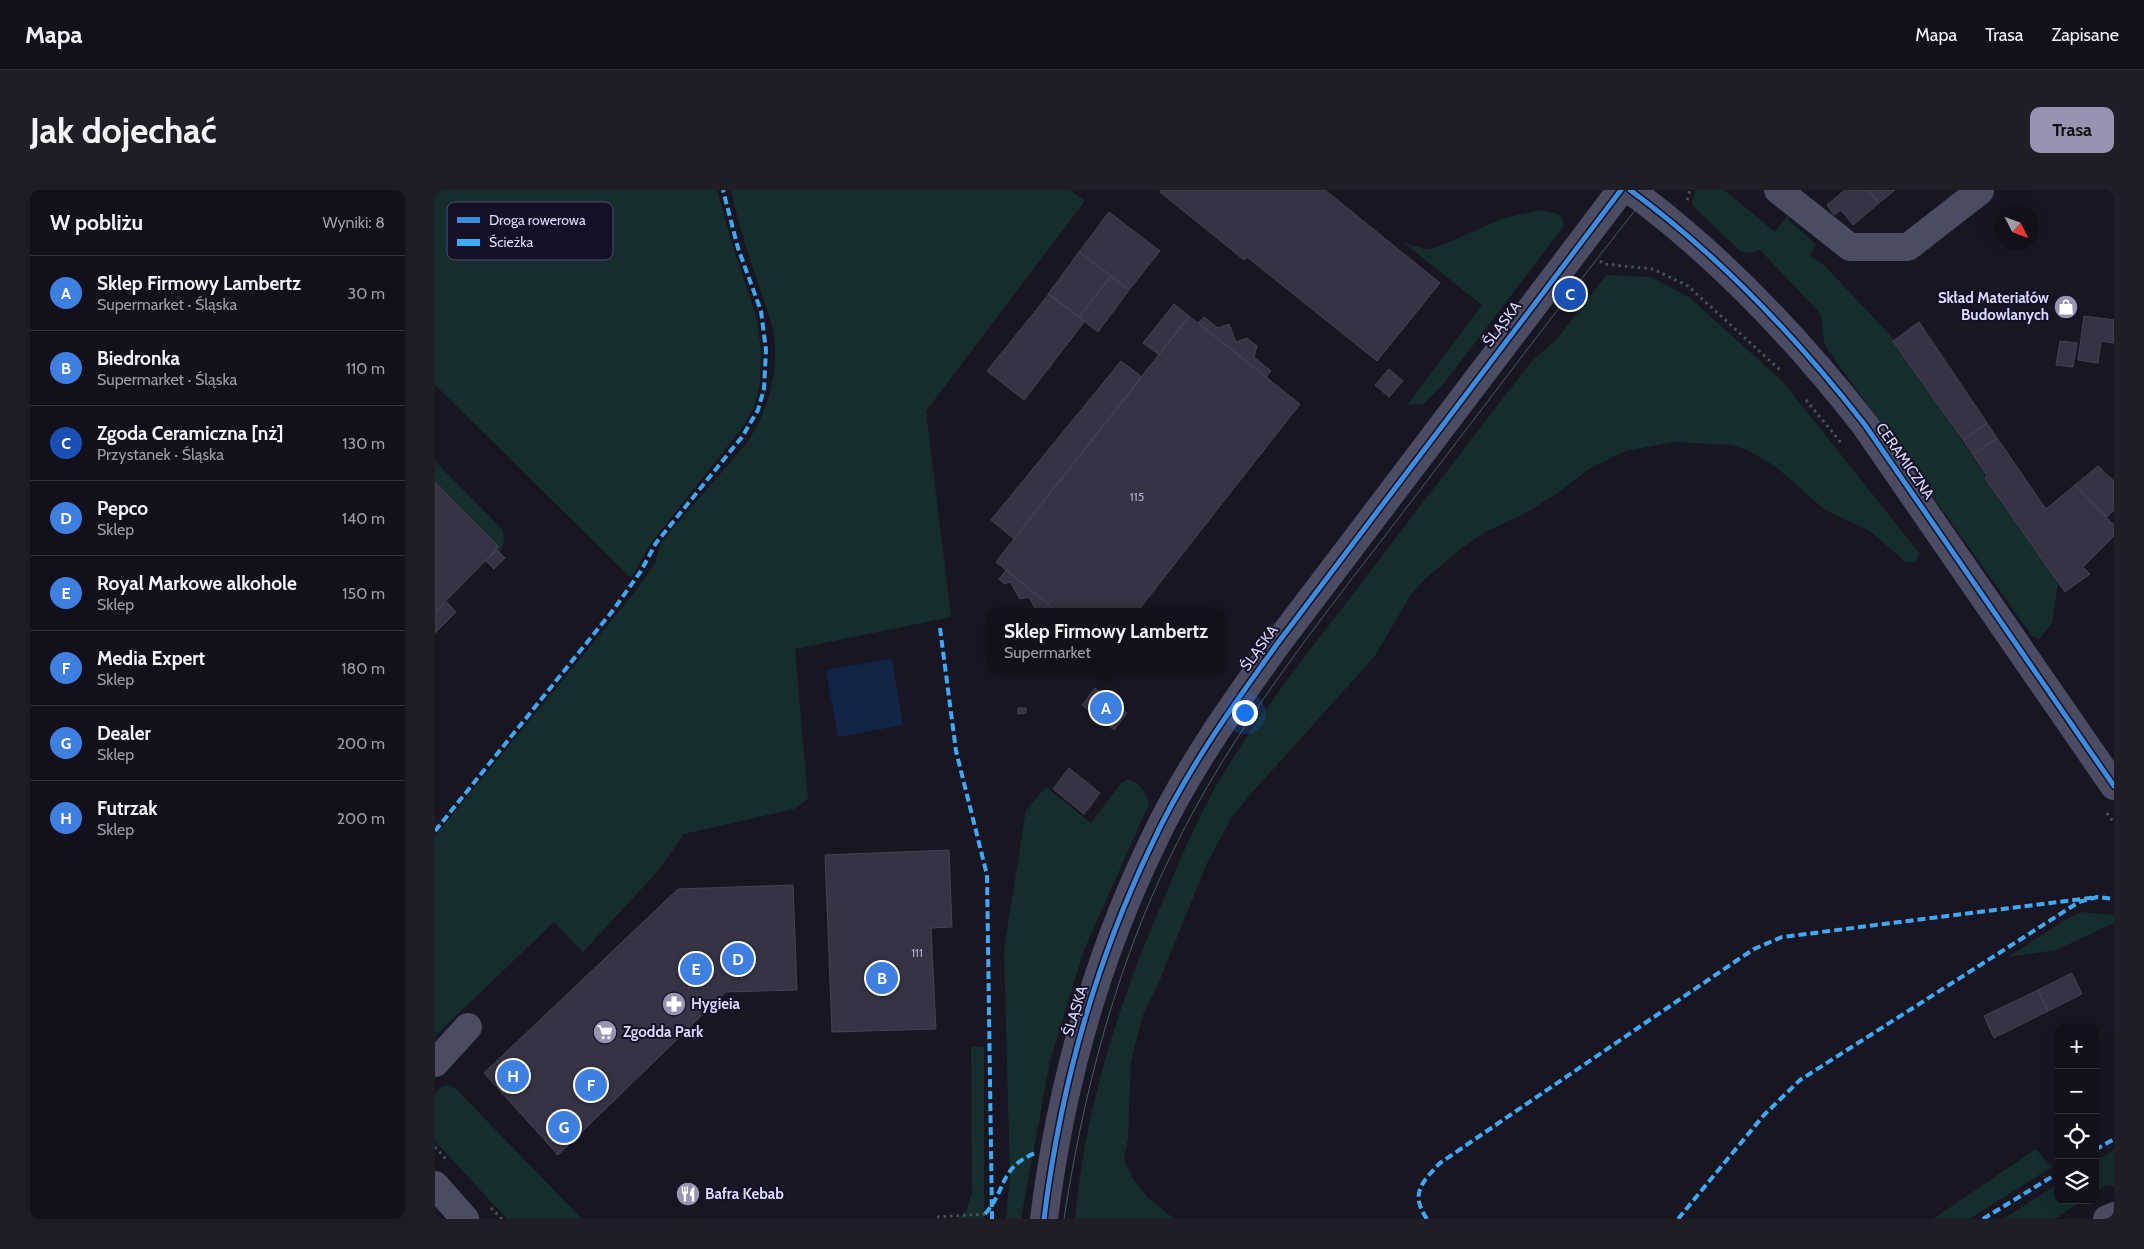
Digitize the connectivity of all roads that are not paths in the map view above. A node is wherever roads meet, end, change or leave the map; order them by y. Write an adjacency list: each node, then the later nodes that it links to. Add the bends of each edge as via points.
1 (1621, 190): 11 (street, ŚLĄSKA, via 1277,644 1228,713 1175,799 1151,846 1101,967 1071,1067 1052,1159)
2 (1630, 190): 5 (street, CERAMICZNA, via 1729,274 1785,327 1824,371 1865,425)
3 (1778, 190): 4 (street, via 1850,248 1908,247)
4 (1980, 191)
5 (2109, 797)
6 (469, 1027): 7 (street)
7 (435, 1063)
8 (435, 1186): 10 (street)
9 (2114, 1216): 12 (street)
10 (465, 1219)
11 (1044, 1219)
12 (2107, 1219)

